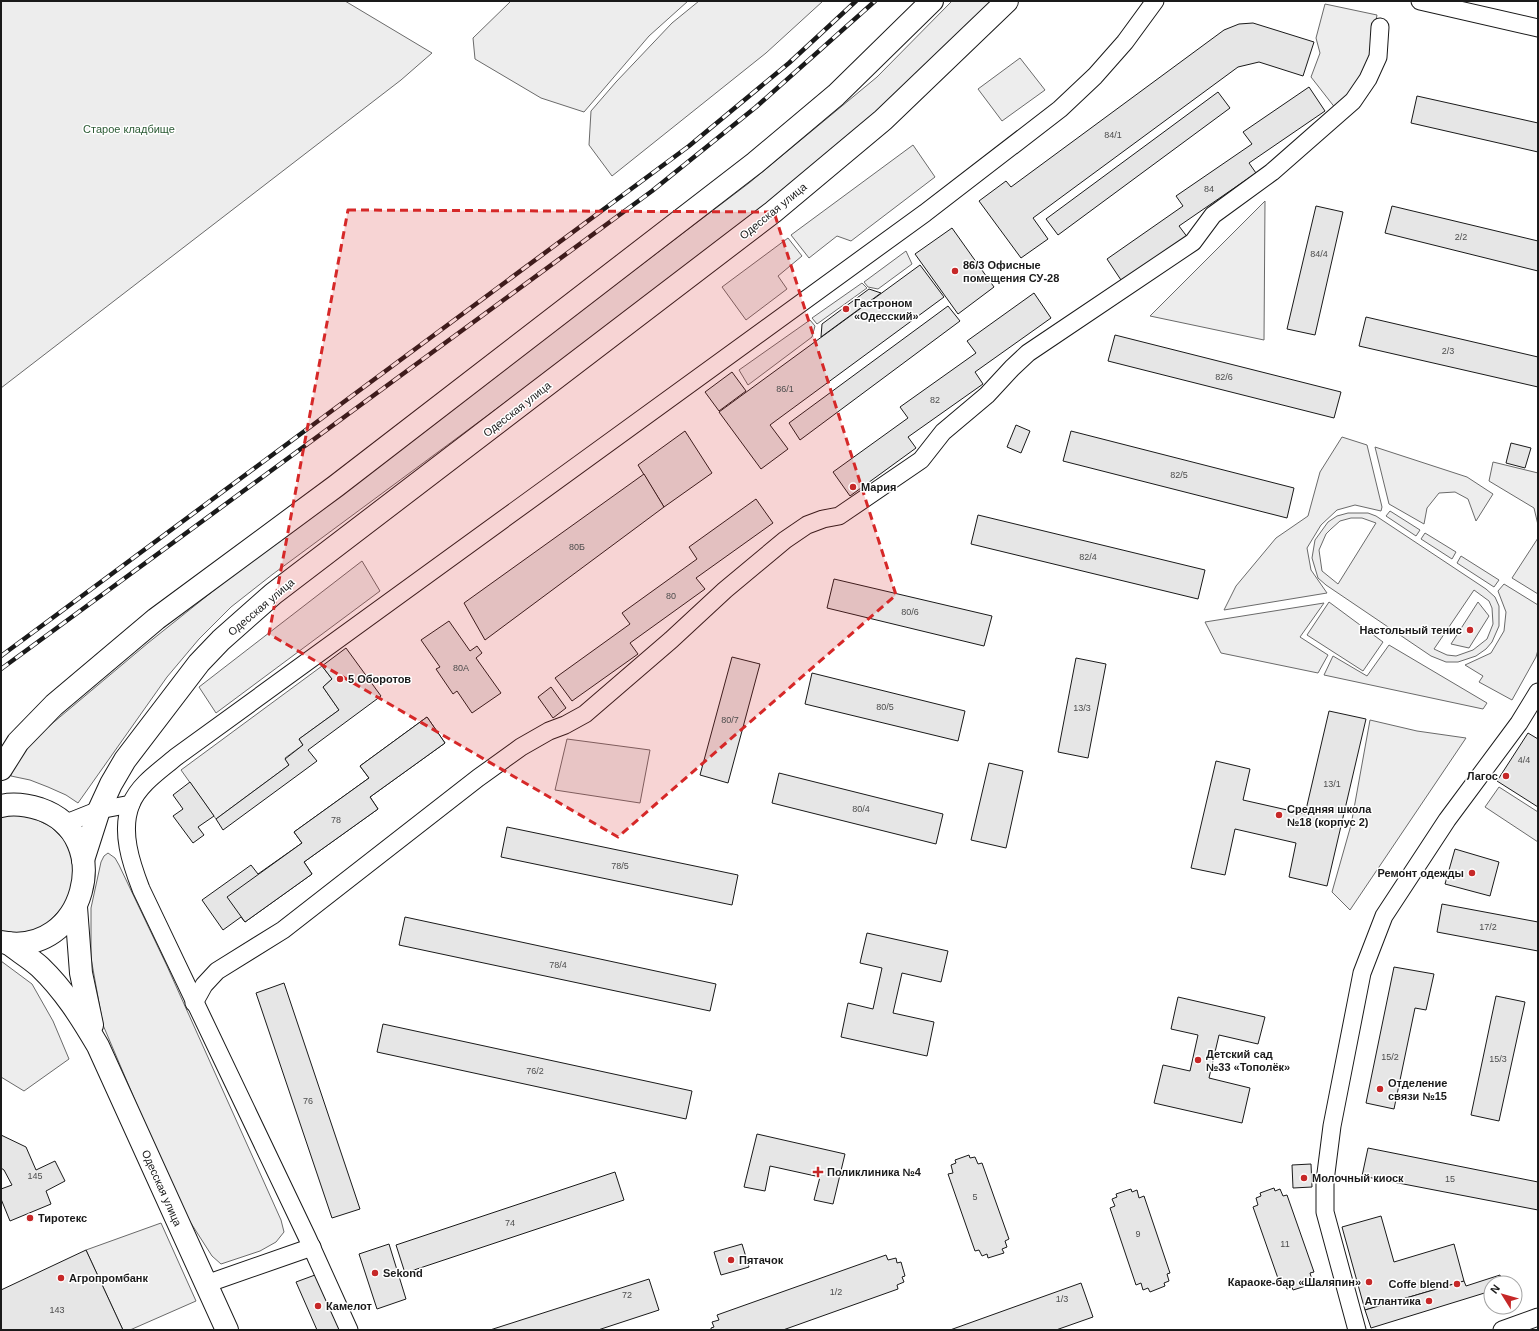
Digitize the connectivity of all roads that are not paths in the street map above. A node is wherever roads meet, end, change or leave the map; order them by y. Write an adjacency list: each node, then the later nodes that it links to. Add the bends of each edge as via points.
1 (932, 1): 8 (main road, via 836,95 755,163 342,481 156,619 54,705 18,742)
2 (1007, 1): 11 (main road, Одесская улица, via 883,120 773,212 245,618 200,663 146,732 110,784)
3 (1156, 1): 9 (street, via 1095,76 1060,109 918,218 176,757 150,779)
4 (1420, 1): 6 (street)
5 (1380, 27): 16 (street, via 1378,57 1368,79 1353,101 1272,172 1213,215 1193,242 1028,353 987,395 943,432 921,460 839,516 822,518 786,540 725,590 585,714 521,747 478,778 284,930 217,972 204,985)
6 (1538, 28)
7 (1538, 692): 23 (street, via 1519,723 1447,820 1384,916 1362,973 1332,1126 1325,1181 1325,1212)
8 (1, 769)
9 (131, 804): 11 (street); 16 (street, via 127,838 132,865 140,889)
10 (1, 806): 12 (main road, via 28,805 47,812)
11 (99, 810): 12 (street); 13 (main road, Одесская улица)
12 (64, 824): 13 (main road, via 76,840)
13 (83, 860): 14 (main road, via 84,884)
14 (76, 907): 15 (main road, via 67,920 40,939 24,943); 17 (main road, via 82,974)
15 (4, 942): 17 (main road, via 38,966 55,983 82,1018)
16 (194, 1003): 18 (street)
17 (98, 1046): 19 (main road, Одесская улица)
18 (312, 1247): 19 (street); 22 (street)
19 (206, 1284): 21 (main road, Одесская улица)
20 (1538, 1317): 24 (street)
21 (227, 1330)
22 (349, 1330)
23 (1357, 1330)
24 (1502, 1330)

